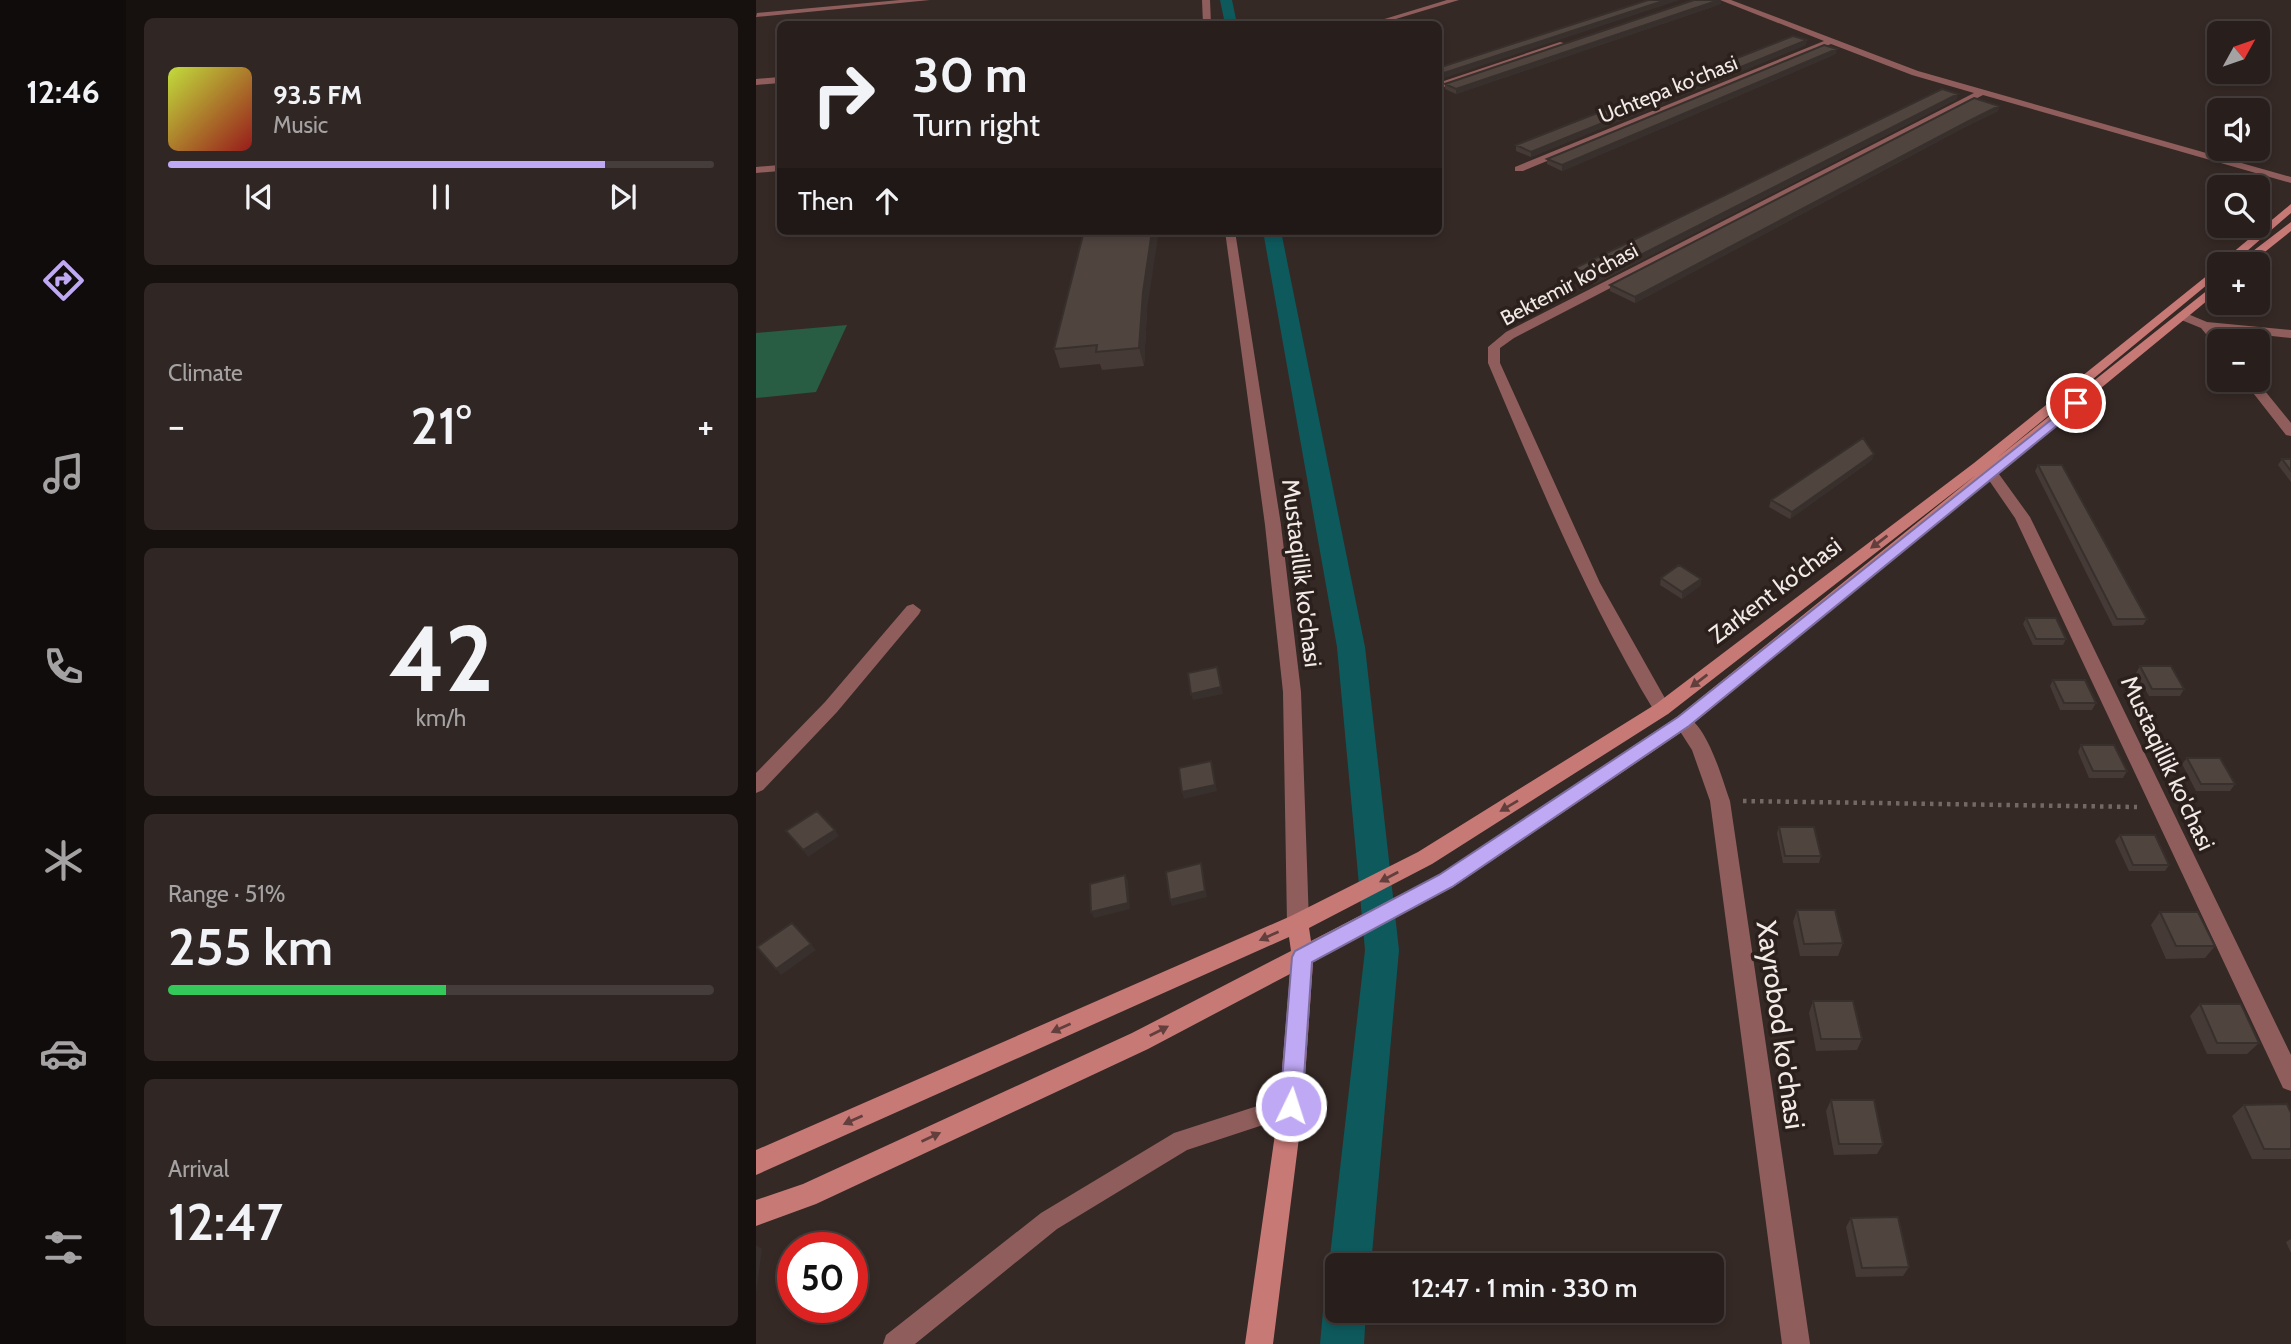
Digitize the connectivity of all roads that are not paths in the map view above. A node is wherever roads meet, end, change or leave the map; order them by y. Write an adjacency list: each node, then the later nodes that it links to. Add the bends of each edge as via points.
1 (774, 0): 6 (street)
2 (926, 0): 6 (street)
3 (1206, 0): 7 (street)
4 (1455, 0): 8 (street)
5 (1724, 0): 9 (street)
6 (756, 16)
7 (1206, 21)
8 (1382, 21)
9 (1831, 41): 14 (street); 16 (street, Uchtepa ko'chasi)
10 (1567, 43): 13 (street)
11 (777, 80): 12 (street)
12 (756, 82)
13 (1442, 85)
14 (1982, 92): 18 (street); 34 (street, Bektemir ko'chasi, via 1494,347 1494,363 1591,581)
15 (777, 168): 17 (street)
16 (1519, 169)
17 (756, 170)
18 (2291, 180)
19 (2291, 207): 22 (main road)
20 (2291, 225): 23 (main road)
21 (1231, 235): 37 (street, Mustaqillik ko'chasi, via 1292,692)
22 (2239, 252)
23 (2258, 252)
24 (2207, 280): 34 (main road, Zarkent ko'chasi, one-way to 34, via 1979,466)
25 (2207, 295): 26 (main road, Zarkent ko'chasi)
26 (2183, 316): 27 (street); 32 (main road, Zarkent ko'chasi)
27 (2205, 325): 28 (street); 29 (street)
28 (2208, 329)
29 (2291, 334)
30 (2259, 392): 31 (street)
31 (2291, 432)
32 (1991, 473): 35 (main road, Zarkent ko'chasi); 39 (street, Mustaqillik ko'chasi, via 2022,517)
33 (913, 610): 36 (street, via 831,707)
34 (1662, 709): 37 (main road, Zarkent ko'chasi, one-way to 37, via 1425,858)
35 (1684, 722): 38 (main road, Zarkent ko'chasi, via 1446,881); 45 (street, Xayrobod ko'chasi, via 1701,748 1720,801)
36 (756, 785)
37 (1298, 923): 38 (main road); 41 (main road, Zarkent ko'chasi, one-way to 41)
38 (1302, 957): 40 (main road); 42 (main road, Zarkent ko'chasi, one-way to 38, via 807,1195 1127,1046)
39 (2291, 1080)
40 (1291, 1106): 43 (lane, via 1181,1141 1049,1221); 44 (main road)
41 (756, 1163)
42 (756, 1213)
43 (895, 1344)
44 (1259, 1344)
45 (1796, 1344)

